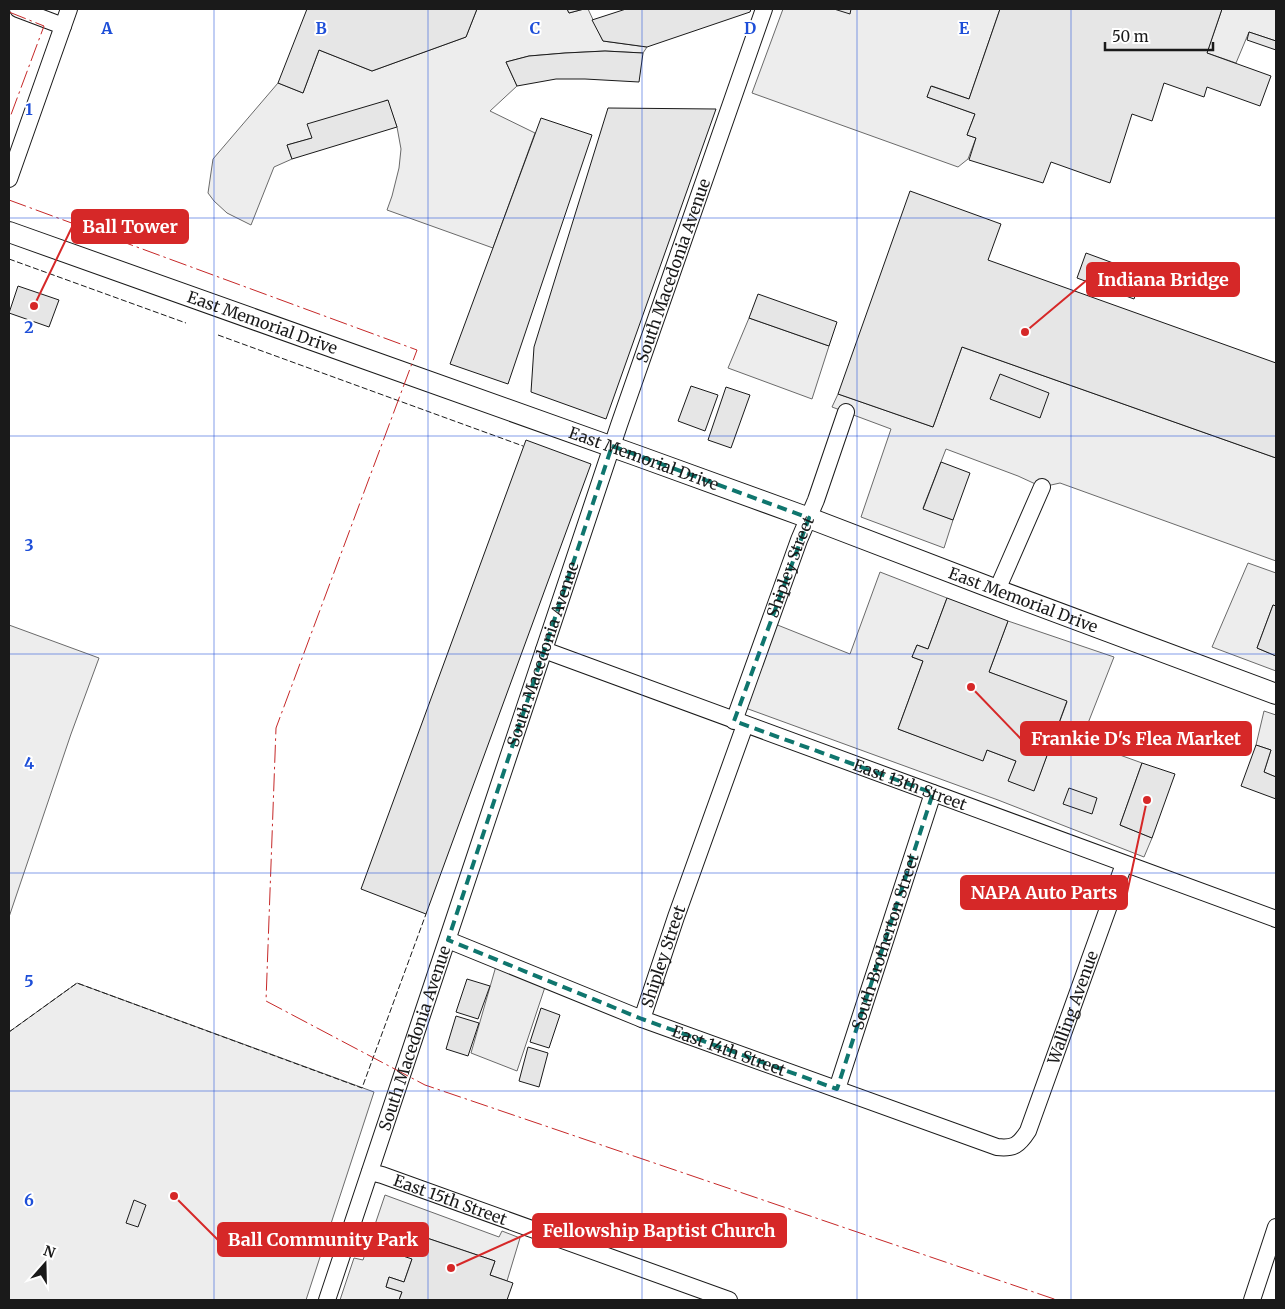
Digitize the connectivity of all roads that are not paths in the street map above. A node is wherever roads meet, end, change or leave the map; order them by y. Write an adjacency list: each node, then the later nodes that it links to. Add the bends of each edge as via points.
1 (18, 9): 4 (street)
2 (69, 9): 4 (street)
3 (764, 9): 8 (street, South Macedonia Avenue)
4 (63, 26): 5 (street)
5 (9, 178)
6 (9, 232): 8 (main road, East Memorial Drive)
7 (846, 412): 10 (street, Shipley Street)
8 (612, 446): 10 (main road, East Memorial Drive); 12 (street, South Macedonia Avenue)
9 (1042, 487): 11 (street)
10 (808, 518): 11 (main road, East Memorial Drive); 14 (street, Shipley Street)
11 (997, 590): 13 (main road, East Memorial Drive)
12 (544, 650): 14 (street, East 13th Street); 18 (street, South Macedonia Avenue)
13 (1276, 694)
14 (740, 723): 15 (street, East 13th Street); 19 (street, Shipley Street)
15 (933, 793): 16 (street, East 13th Street); 20 (street, South Brotherton Street)
16 (1124, 864): 17 (street, East 13th Street); 21 (street, Walling Avenue, via 1028,1131)
17 (1276, 920)
18 (448, 940): 19 (street, East 14th Street); 22 (street, South Macedonia Avenue)
19 (642, 1019): 20 (street, East 14th Street)
20 (836, 1089): 21 (street, East 14th Street, via 997,1147)
21 (1015, 1146)
22 (370, 1172): 24 (street, South Macedonia Avenue); 25 (street, East 15th Street)
23 (1276, 1228): 26 (street)
24 (327, 1300)
25 (729, 1300)
26 (1252, 1300)

